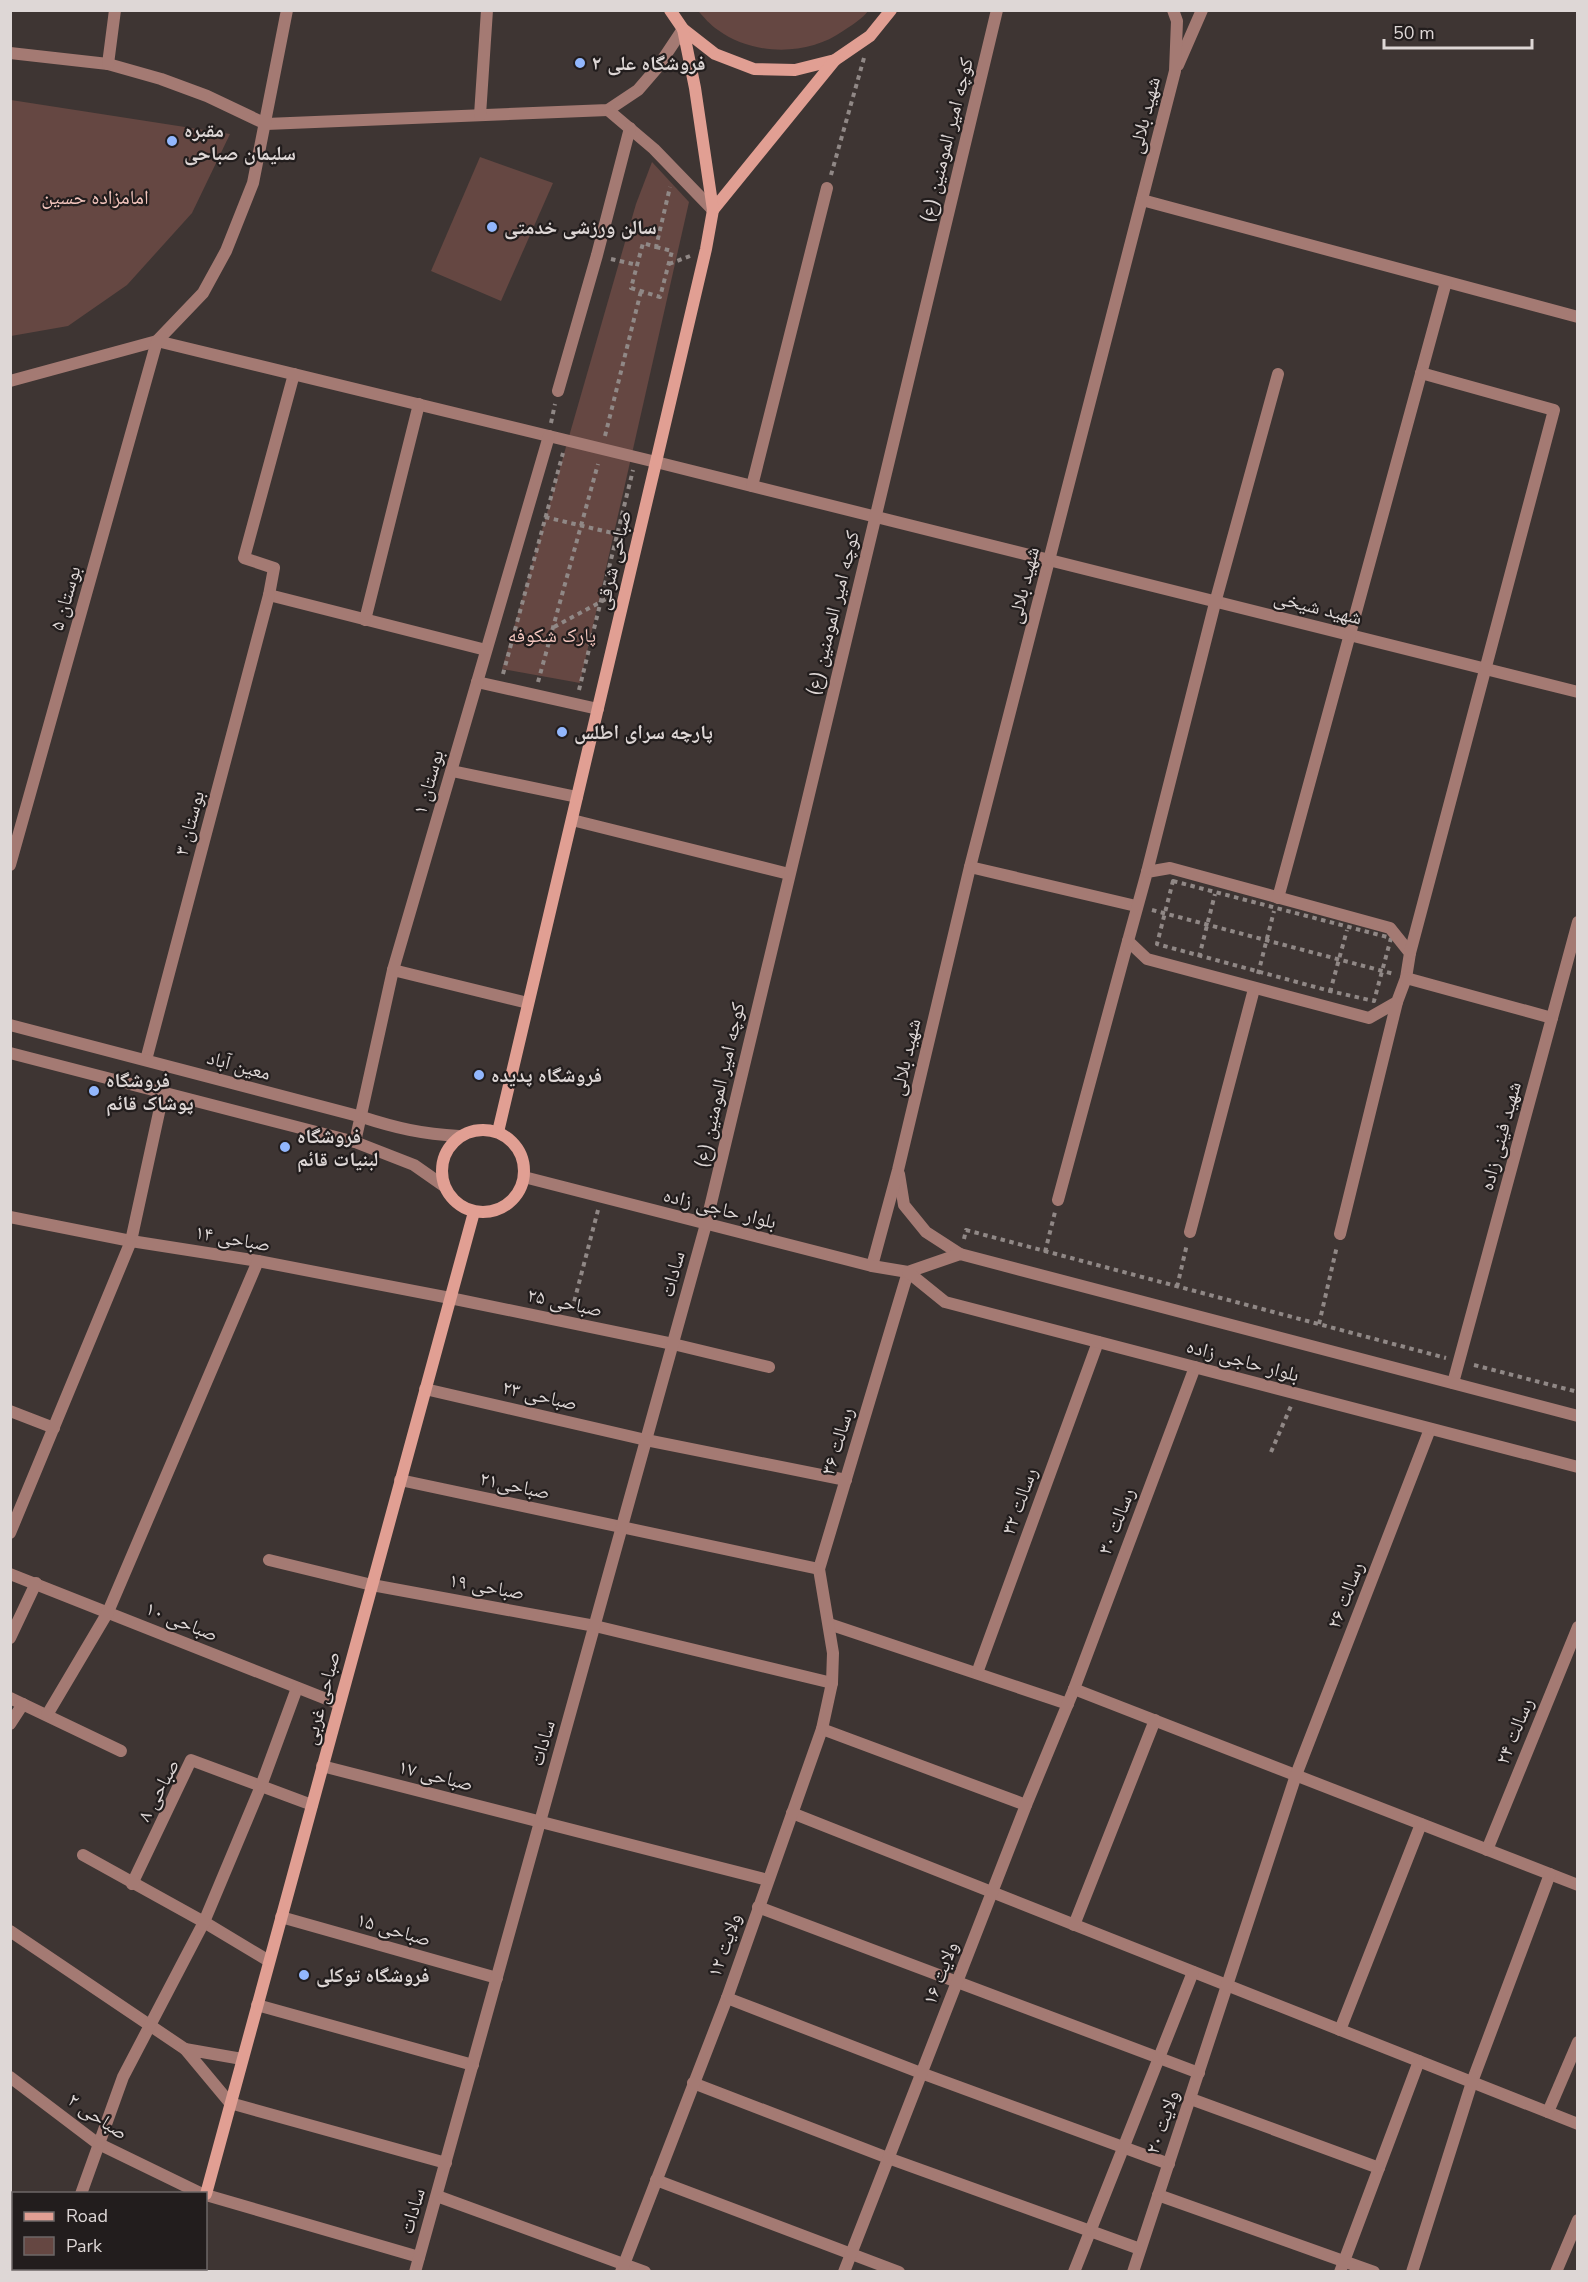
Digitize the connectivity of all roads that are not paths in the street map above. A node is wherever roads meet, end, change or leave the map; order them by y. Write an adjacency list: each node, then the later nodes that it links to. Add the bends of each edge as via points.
1 (115, 10): 12 (street)
2 (286, 10): 16 (street)
3 (487, 10): 15 (street)
4 (670, 10): 9 (main road)
5 (891, 10): 11 (main road, via 870,36)
6 (997, 10): 33 (street, کوچه امیر المومنین (ع))
7 (1173, 10): 13 (street, شهید بلالی, via 1177,21)
8 (1202, 10): 13 (street)
9 (683, 29): 11 (main road, via 715,54 754,69 795,70); 14 (street, via 638,90); 20 (main road, صباحی شرقی)
10 (10, 53): 12 (street)
11 (835, 60): 20 (main road)
12 (108, 64): 16 (street, via 207,96)
13 (1175, 71): 19 (street, شهید بلالی)
14 (608, 110): 15 (street); 17 (street)
15 (480, 115): 16 (street)
16 (266, 123): 23 (street, via 253,183 226,251 203,292)
17 (630, 128): 20 (street); 28 (street)
18 (827, 188): 32 (street)
19 (1142, 200): 21 (street); 34 (street, شهید بلالی)
20 (713, 210): 31 (main road, صباحی شرقی)
21 (1446, 282): 22 (street); 26 (street)
22 (1578, 317)
23 (157, 340): 24 (street, شهید شیخی); 27 (street); 47 (street, بوستان ۵)
24 (294, 374): 29 (street, شهید شیخی); 35 (street, بوستان ۳, via 244,558 274,568)
25 (1278, 374): 36 (street)
26 (1421, 374): 38 (street); 40 (street, via 1554,410)
27 (10, 381)
28 (558, 391)
29 (419, 404): 30 (street, شهید شیخی); 37 (street)
30 (549, 436): 31 (street, شهید شیخی); 39 (street, بوستان ۱)
31 (656, 462): 32 (street, شهید شیخی); 43 (main road, صباحی شرقی)
32 (752, 486): 33 (street, شهید شیخی)
33 (875, 517): 34 (street, شهید شیخی); 50 (street, کوچه امیر المومنین (ع))
34 (1050, 560): 36 (street, شهید شیخی); 48 (street, شهید بلالی)
35 (269, 595): 37 (street); 65 (street, بوستان ۳)
36 (1215, 603): 38 (street, شهید شیخی); 49 (street)
37 (365, 620): 39 (street)
38 (1351, 635): 40 (street, شهید شیخی); 51 (street)
39 (486, 650): 41 (street, بوستان ۱)
40 (1485, 669): 42 (street, شهید شیخی); 56 (street)
41 (477, 682): 43 (street); 44 (street, بوستان ۱)
42 (1578, 692)
43 (598, 708): 45 (main road, صباحی شرقی)
44 (452, 771): 45 (street); 57 (street, بوستان ۱)
45 (577, 797): 46 (main road, صباحی شرقی)
46 (572, 820): 50 (street); 61 (main road, صباحی شرقی)
47 (10, 865)
48 (970, 867): 52 (street); 71 (street, شهید بلالی)
49 (1147, 872): 51 (street, via 1170,868 1217,887); 52 (street)
50 (789, 874): 77 (street, کوچه امیر المومنین (ع))
51 (1276, 903): 56 (street, via 1348,922 1390,928)
52 (1136, 906): 55 (street)
53 (1578, 921): 54 (street, شهید فینی زاده)
54 (1576, 936): 62 (street, شهید فینی زاده)
55 (1128, 941): 59 (street, via 1147,959); 74 (street)
56 (1410, 953): 58 (street)
57 (393, 970): 61 (street); 67 (street, بوستان ۱)
58 (1406, 978): 60 (street); 62 (street)
59 (1254, 989): 60 (street, via 1369,1018); 78 (street)
60 (1397, 1002): 79 (street)
61 (528, 1003): 68 (main road, صباحی شرقی)
62 (1552, 1018): 90 (street, شهید فینی زاده)
63 (10, 1025): 65 (street, معین آباد)
64 (10, 1053): 66 (street)
65 (146, 1060): 67 (street, معین آباد)
66 (164, 1094): 70 (street); 80 (street)
67 (362, 1117): 69 (street, معین آباد, via 422,1134); 70 (street, بوستان ۱)
68 (498, 1132): 69 (main road, via 471,1130); 72 (main road, via 511,1139 519,1150)
69 (459, 1136): 73 (main road, via 443,1159)
70 (355, 1142): 73 (street, via 414,1165)
71 (898, 1170): 81 (street, via 904,1205 926,1232); 83 (street, شهید بلالی)
72 (524, 1177): 75 (main road, via 520,1190 500,1209); 77 (street, بلوار حاجی زاده)
73 (444, 1186): 75 (main road, via 451,1198)
74 (1058, 1200)
75 (474, 1212): 85 (main road, صباحی غربی)
76 (10, 1216): 80 (street, صباحی ۱۴)
77 (706, 1224): 83 (street, بلوار حاجی زاده); 87 (street, سادات)
78 (1190, 1232)
79 (1340, 1234)
80 (131, 1241): 82 (street, صباحی ۱۴); 94 (street)
81 (960, 1254): 84 (street, بلوار حاجی زاده); 90 (street, بلوار حاجی زاده)
82 (258, 1262): 85 (street, صباحی ۱۴); 107 (street)
83 (872, 1266): 84 (street, بلوار حاجی زاده)
84 (908, 1272): 86 (street, بلوار حاجی زاده, via 945,1302); 99 (street, رسالت ۳۶)
85 (450, 1298): 87 (street, صباحی ۲۵); 91 (main road, صباحی غربی)
86 (1098, 1342): 89 (street, بلوار حاجی زاده); 112 (street, رسالت ۳۲)
87 (673, 1344): 88 (street, صباحی ۲۵); 96 (street, سادات)
88 (769, 1367)
89 (1195, 1367): 95 (street, بلوار حاجی زاده); 115 (street, رسالت ۳۰)
90 (1453, 1383): 93 (street, بلوار حاجی زاده)
91 (425, 1389): 96 (street, صباحی ۲۳); 98 (main road, صباحی غربی)
92 (10, 1411): 94 (street)
93 (1578, 1416)
94 (54, 1428): 101 (street)
95 (1430, 1429): 97 (street, بلوار حاجی زاده); 126 (street, رسالت ۲۶)
96 (646, 1440): 99 (street, صباحی ۲۳); 100 (street, سادات)
97 (1578, 1467)
98 (400, 1480): 100 (street, صباحی۲۱); 106 (main road, صباحی غربی)
99 (846, 1480): 103 (street, رسالت ۳۶)
100 (622, 1528): 103 (street, صباحی۲۱); 109 (street, سادات)
101 (10, 1533)
102 (269, 1560): 106 (street, صباحی ۱۹)
103 (819, 1569): 108 (street, رسالت ۳۶)
104 (10, 1574): 105 (street, صباحی ۱۰)
105 (36, 1583): 107 (street, صباحی ۱۰); 111 (street)
106 (372, 1585): 109 (street, صباحی ۱۹); 118 (main road, صباحی غربی)
107 (108, 1612): 114 (street, صباحی ۱۰); 120 (street)
108 (829, 1624): 112 (street); 113 (street, ولایت ۱۲)
109 (595, 1626): 113 (street, صباحی ۱۹); 131 (street, سادات)
110 (1578, 1627): 133 (street, رسالت ۲۴)
111 (10, 1638)
112 (977, 1673): 119 (street)
113 (832, 1683): 123 (street, ولایت ۱۲)
114 (297, 1688): 118 (street, صباحی ۱۰); 127 (street)
115 (1074, 1689): 119 (street, ولایت ۱۶); 121 (street)
116 (10, 1698): 117 (street)
117 (23, 1704): 120 (street); 122 (street)
118 (339, 1704): 125 (main road, صباحی غربی)
119 (1068, 1704): 129 (street, ولایت ۱۶)
120 (47, 1715): 124 (street)
121 (1155, 1720): 126 (street); 143 (street)
122 (10, 1724)
123 (822, 1729): 129 (street); 130 (street, ولایت ۱۲)
124 (121, 1751)
125 (322, 1766): 128 (main road, صباحی غربی); 131 (street, صباحی ۱۷)
126 (1296, 1775): 132 (street); 149 (street, رسالت ۲۶)
127 (261, 1786): 128 (street, صباحی ۸); 137 (street, صباحی ۸, via 191,1760); 142 (street)
128 (312, 1805): 141 (main road, صباحی غربی)
129 (1026, 1805): 139 (street, ولایت ۱۶)
130 (792, 1813): 136 (street, ولایت ۱۲); 139 (street)
131 (540, 1821): 136 (street, صباحی ۱۷); 147 (street, سادات)
132 (1421, 1824): 133 (street); 153 (street)
133 (1487, 1850): 135 (street)
134 (83, 1855): 137 (street)
135 (1550, 1874): 138 (street); 163 (street)
136 (768, 1880): 140 (street, ولایت ۱۲)
137 (132, 1884): 142 (street)
138 (1578, 1885)
139 (992, 1892): 143 (street); 148 (street, ولایت ۱۶)
140 (758, 1907): 148 (street); 150 (street, ولایت ۱۲)
141 (281, 1917): 145 (main road, صباحی غربی); 147 (street, صباحی ۱۵)
142 (204, 1922): 145 (street); 152 (street)
143 (1074, 1925): 146 (street)
144 (10, 1931): 152 (street)
145 (269, 1961): 151 (main road, صباحی غربی)
146 (1193, 1972): 149 (street); 156 (street)
147 (497, 1978): 159 (street, سادات)
148 (957, 1981): 156 (street); 160 (street, ولایت ۱۶)
149 (1229, 1986): 153 (street); 161 (street, ولایت ۲۰)
150 (727, 1998): 160 (street); 164 (street, ولایت ۱۲)
151 (257, 2006): 157 (main road, صباحی غربی); 159 (street)
152 (150, 2024): 155 (street); 169 (street, via 123,2077)
153 (1340, 2030): 158 (street)
154 (1578, 2042): 167 (street)
155 (185, 2049): 157 (street); 166 (street)
156 (1159, 2058): 161 (street); 170 (street)
157 (242, 2059): 166 (main road, صباحی غربی)
158 (1419, 2061): 163 (street); 174 (street)
159 (473, 2065): 172 (street, سادات)
160 (921, 2073): 170 (street); 171 (street, ولایت ۱۶)
161 (1199, 2073): 165 (street, ولایت ۲۰)
162 (10, 2077): 169 (street, صباحی ۲)
163 (1472, 2082): 167 (street); 196 (street)
164 (693, 2083): 171 (street); 175 (street, ولایت ۱۲)
165 (1191, 2099): 173 (street, ولایت ۲۰); 174 (street)
166 (230, 2103): 172 (street); 178 (main road, صباحی غربی)
167 (1548, 2112): 168 (street)
168 (1578, 2124)
169 (97, 2144): 176 (street); 177 (street, صباحی ۲)
170 (1123, 2147): 173 (street); 183 (street)
171 (888, 2158): 183 (street); 185 (street, ولایت ۱۶)
172 (446, 2163): 181 (street, سادات)
173 (1169, 2164): 180 (street, ولایت ۲۰)
174 (1379, 2168): 187 (street)
175 (656, 2180): 185 (street); 188 (street, ولایت ۱۲)
176 (81, 2192)
177 (200, 2192)
178 (205, 2192)
179 (207, 2195): 186 (street, صباحی ۲)
180 (1158, 2195): 184 (street, ولایت ۲۰); 187 (street)
181 (436, 2196): 186 (street, سادات); 188 (street)
182 (1578, 2220): 197 (street)
183 (1090, 2231): 184 (street); 193 (street)
184 (1140, 2249): 194 (street, ولایت ۲۰)
185 (851, 2252): 191 (street, ولایت ۱۶); 192 (street)
186 (419, 2257): 189 (street, سادات)
187 (1342, 2266): 195 (street)
188 (622, 2267): 190 (street)
189 (416, 2271)
190 (645, 2271)
191 (844, 2271)
192 (899, 2271)
193 (1074, 2271)
194 (1133, 2271)
195 (1374, 2271)
196 (1413, 2271)
197 (1556, 2271)

